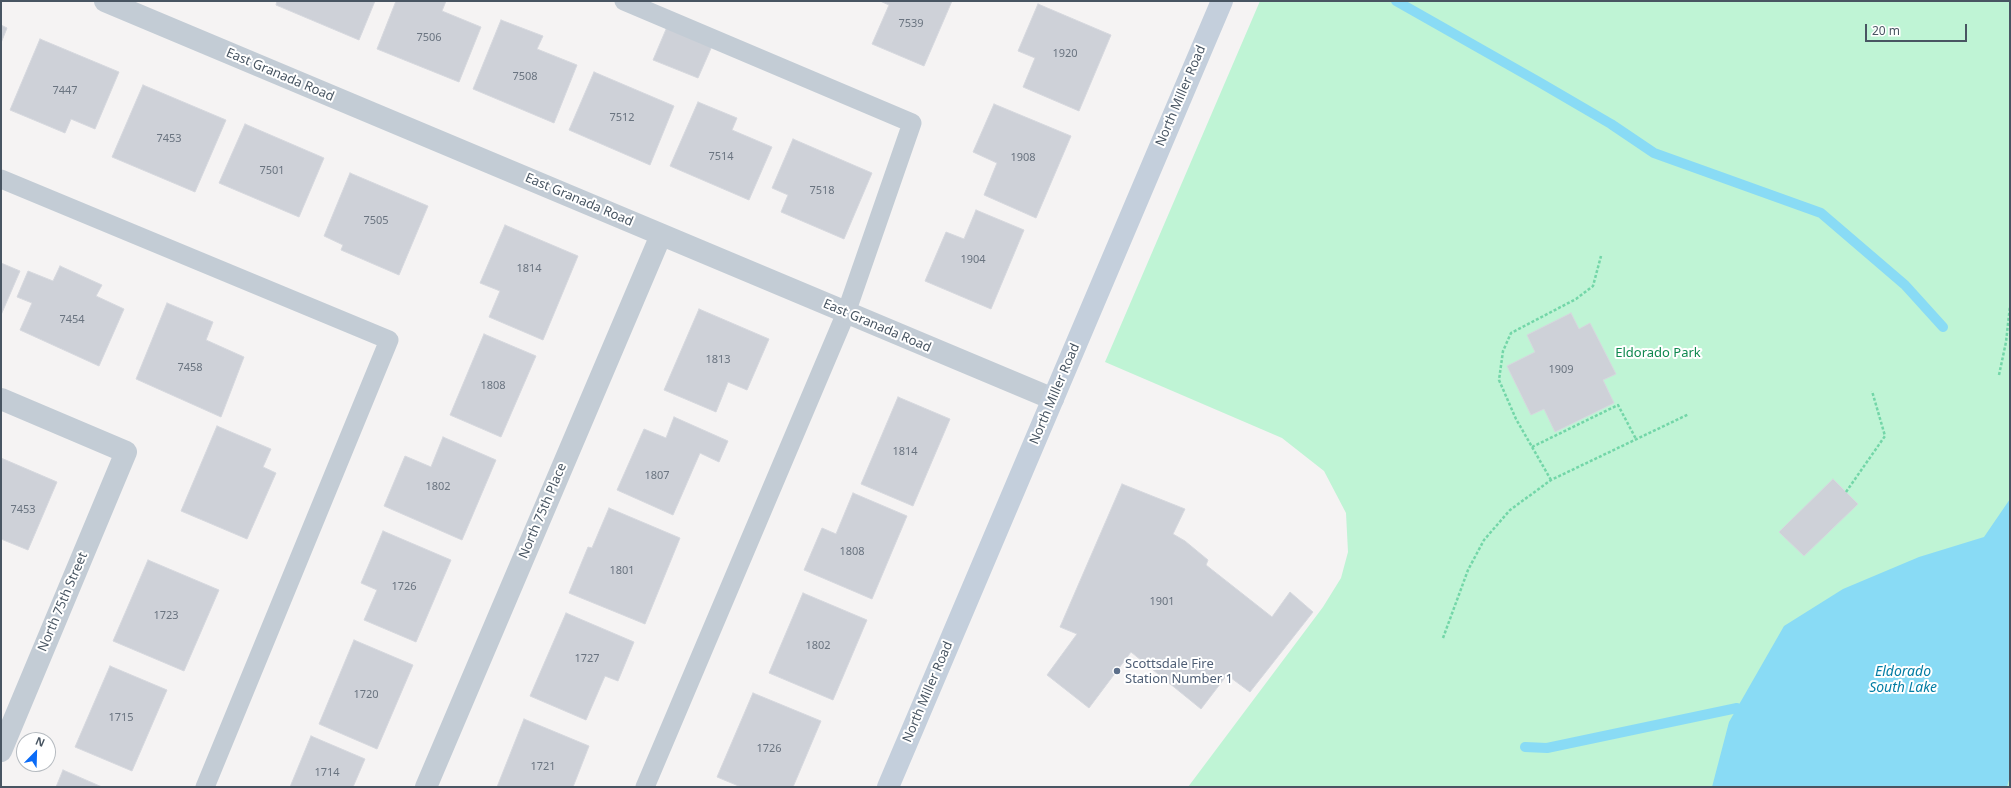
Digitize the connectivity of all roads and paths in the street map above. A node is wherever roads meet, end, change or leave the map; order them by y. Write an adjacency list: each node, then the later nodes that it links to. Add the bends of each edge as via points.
1 (105, 1): 5 (street, East Granada Road)
2 (624, 1): 8 (lane, via 912,123)
3 (1217, 2): 12 (street, North Miller Road)
4 (1, 179): 20 (lane, via 389,340)
5 (660, 235): 8 (street, East Granada Road); 21 (street, North 75th Place)
6 (1601, 256): 15 (path, via 1593,286 1576,299 1511,333 1503,350 1499,380)
7 (2010, 306): 9 (path)
8 (846, 313): 12 (street, East Granada Road); 22 (lane)
9 (1999, 376)
10 (1872, 391): 17 (path, via 1885,436)
11 (1, 399): 19 (street, North 75th Street, via 126,452)
12 (1052, 399): 23 (street, North Miller Road)
13 (1689, 414): 14 (path)
14 (1636, 439): 15 (path, via 1618,405); 16 (path)
15 (1532, 447): 16 (path)
16 (1551, 480): 18 (path, via 1510,510 1484,540 1468,570)
17 (1846, 492)
18 (1443, 638)
19 (1, 751)
20 (205, 787)
21 (426, 787)
22 (645, 787)
23 (888, 787)

